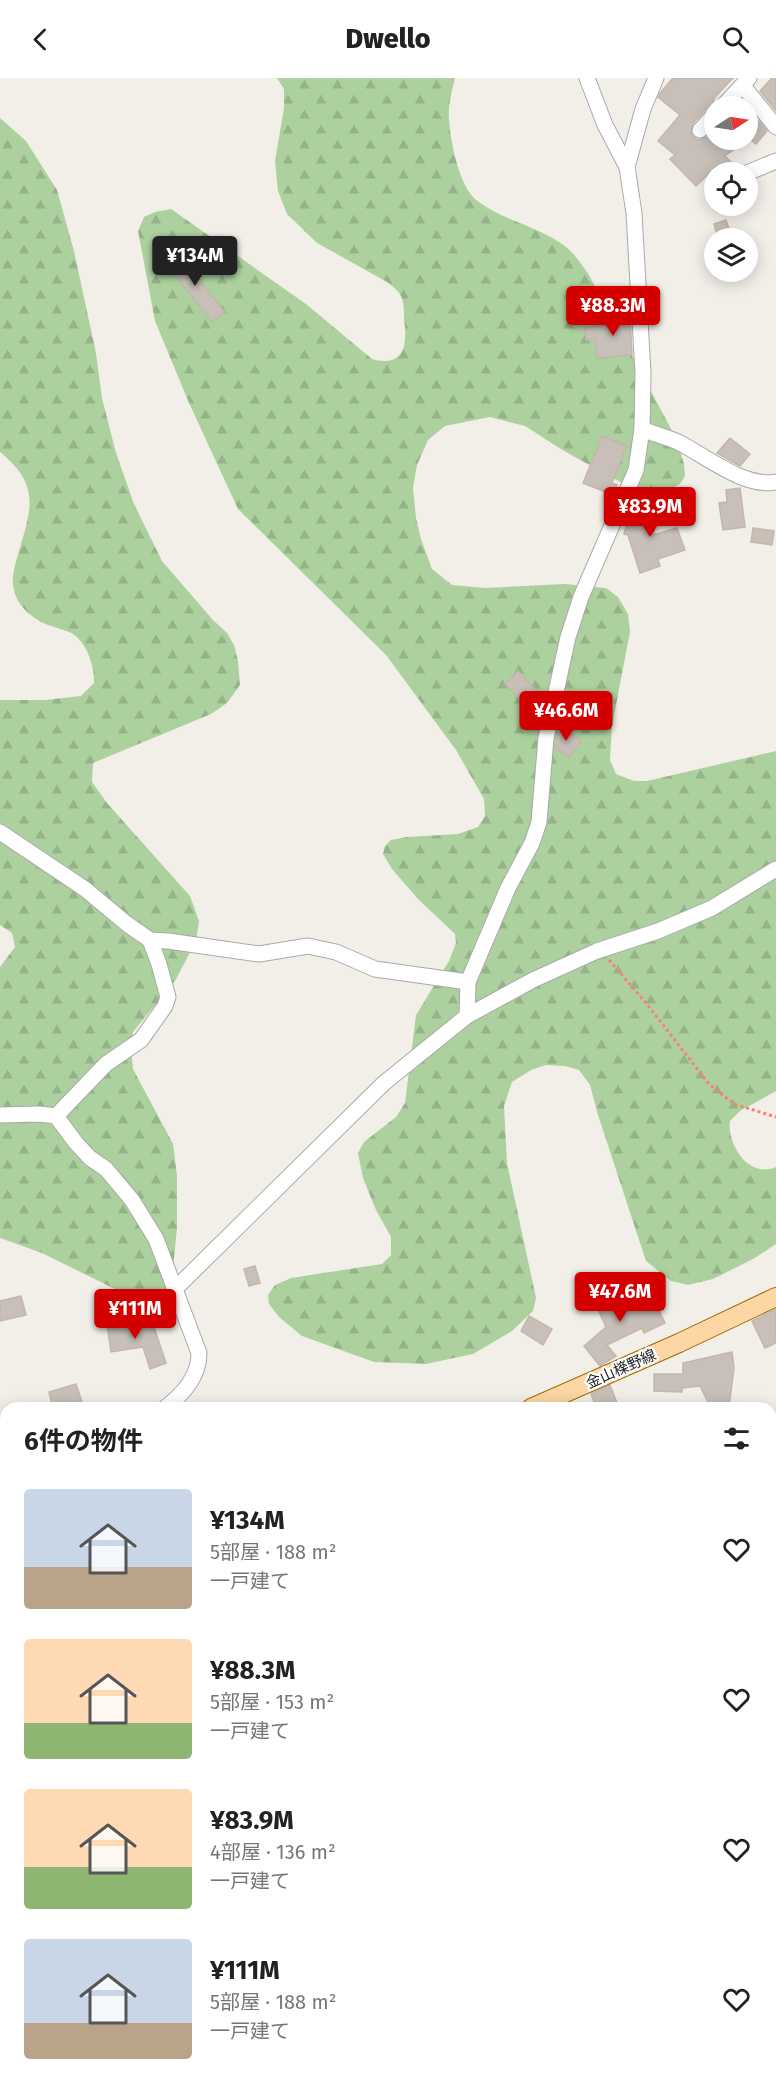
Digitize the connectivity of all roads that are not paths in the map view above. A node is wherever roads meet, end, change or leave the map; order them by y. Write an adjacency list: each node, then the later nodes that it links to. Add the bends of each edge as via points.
1 (587, 78): 9 (street)
2 (656, 78): 9 (street, via 642,109)
3 (746, 82): 4 (street); 6 (street)
4 (733, 96)
5 (704, 126): 7 (street)
6 (776, 127)
7 (700, 130)
8 (776, 161): 10 (street)
9 (627, 167): 11 (street, via 643,373)
10 (758, 168)
11 (642, 429): 12 (street, via 675,441 750,482); 16 (street, via 636,470 581,597 568,637 546,738 539,822)
12 (776, 482)
13 (0, 832): 15 (street, via 85,889)
14 (776, 869): 17 (street, via 712,908 600,950)
15 (150, 940): 16 (street, via 259,954 308,946 336,952 375,969); 19 (street, via 168,997 165,1006 141,1040 106,1064)
16 (468, 982): 17 (street)
17 (467, 1016): 20 (street, via 384,1083)
18 (0, 1115): 19 (street)
19 (56, 1116): 20 (street, via 76,1143 106,1169 132,1200 156,1239)
20 (176, 1288): 22 (street, via 199,1353 199,1365 192,1380)
21 (776, 1297): 23 (main road, 金山檪野線)
22 (171, 1402)
23 (545, 1402)

